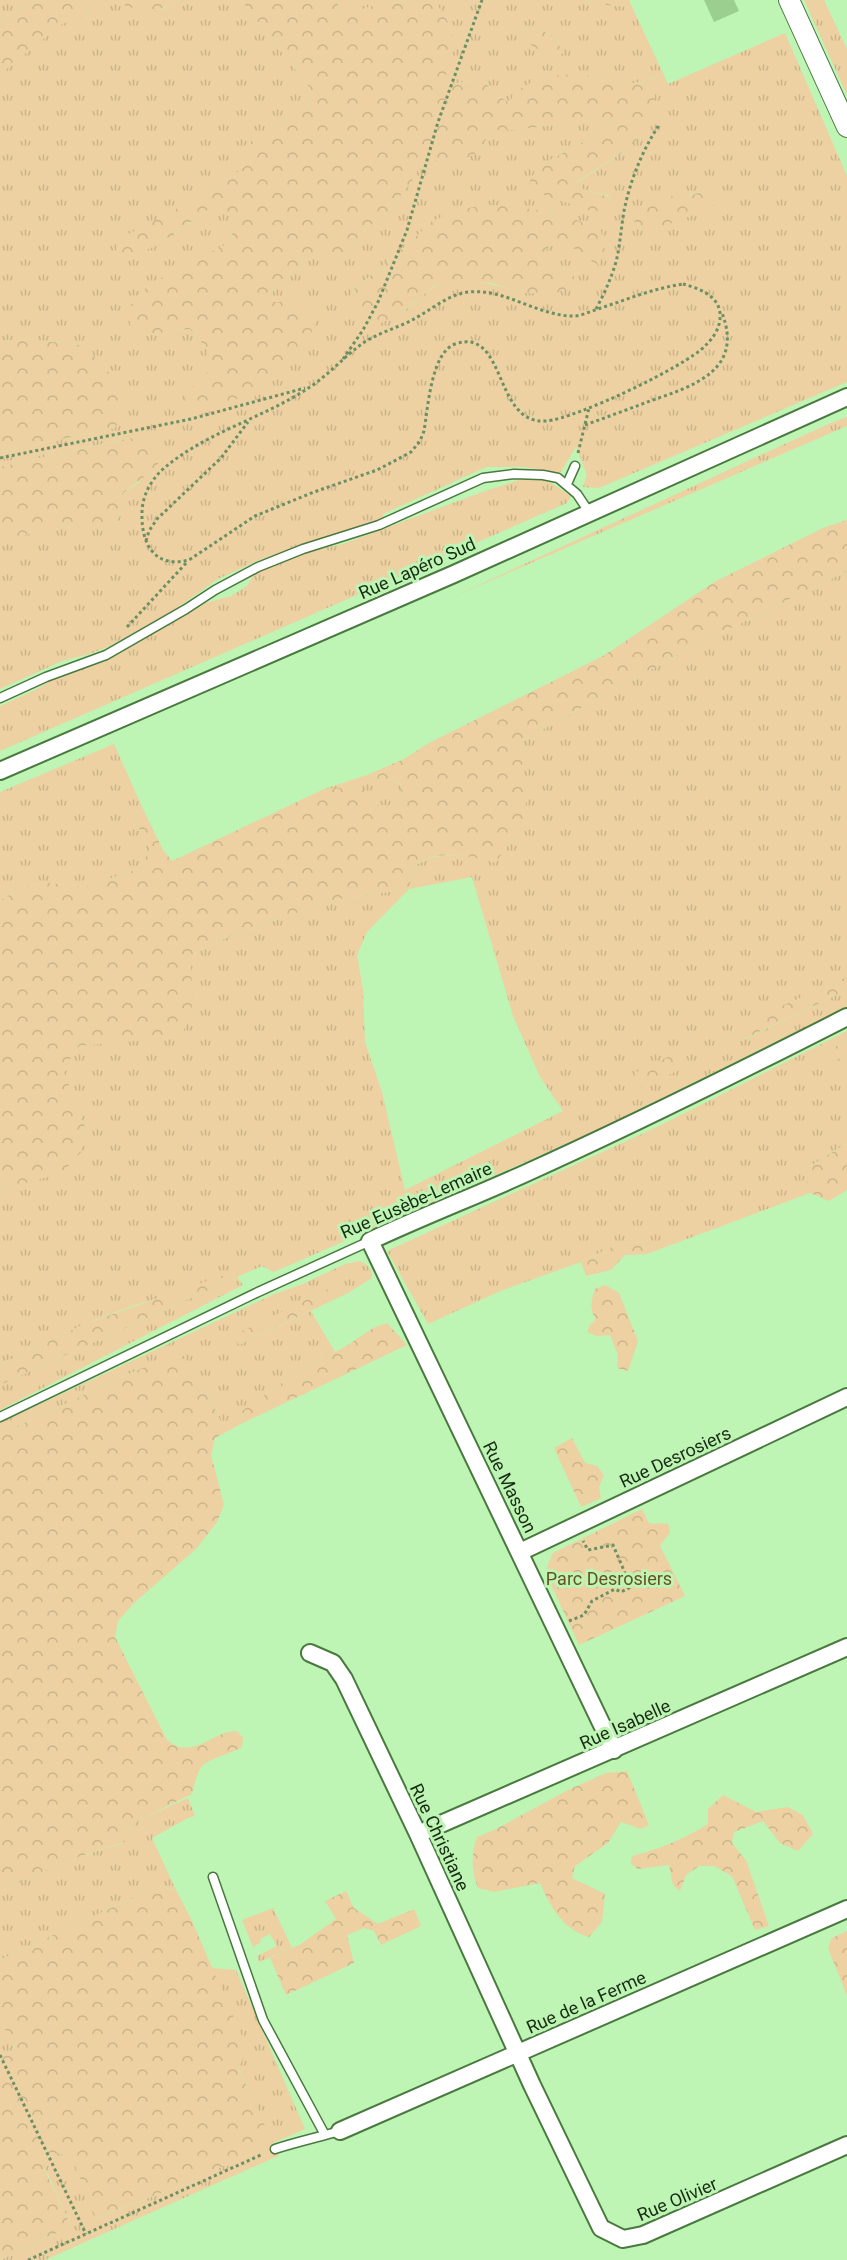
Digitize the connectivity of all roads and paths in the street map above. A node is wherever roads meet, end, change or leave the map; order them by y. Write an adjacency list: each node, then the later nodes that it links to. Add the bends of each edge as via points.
1 (482, 0): 7 (path, via 438,122 407,230 378,302)
2 (789, 0): 4 (street)
3 (659, 125): 6 (path, via 634,174 616,260)
4 (847, 127)
5 (719, 305): 6 (path, via 696,287 683,284); 10 (path, via 720,325 705,347); 12 (path, via 728,328 728,343 721,362 710,374 691,386)
6 (596, 309): 7 (path, via 577,316 558,315 484,292 468,292 359,345)
7 (339, 365): 8 (path)
8 (310, 387): 11 (path); 13 (path, via 191,419)
9 (847, 397): 16 (street, Rue Lapéro Sud)
10 (589, 408): 12 (path); 18 (path, via 545,421 525,416 509,397 491,356 483,348 464,342 453,345 439,358 424,431 411,452 377,470 255,516)
11 (249, 421): 17 (path, via 221,458 157,519); 17 (path, via 215,435 163,469 145,494 142,528)
12 (585, 425): 14 (path)
13 (0, 458)
14 (575, 466): 15 (lane)
15 (567, 484): 16 (lane); 20 (lane, via 543,475 483,478 379,525 258,567 106,655)
16 (589, 512): 21 (street, Rue Lapéro Sud)
17 (146, 541): 18 (path, via 156,556 168,562)
18 (189, 560): 19 (path)
19 (126, 629)
20 (0, 698)
21 (0, 771)
22 (847, 1017): 23 (street, Rue Eusèbe-Lemaire, via 523,1174)
23 (370, 1241): 25 (lane, Rue Eusèbe-Lemaire); 27 (street, Rue Masson)
24 (847, 1397): 27 (street, Rue Desrosiers)
25 (0, 1417)
26 (582, 1539): 28 (path, via 588,1550 613,1545 631,1587 621,1592 615,1588 592,1601 584,1614)
27 (520, 1552): 28 (street, Rue Masson)
28 (555, 1627): 31 (street, Rue Masson)
29 (847, 1647): 31 (street, Rue Isabelle)
30 (310, 1653): 32 (street, Rue Christiane, via 340,1670)
31 (614, 1750): 32 (street, Rue Isabelle)
32 (418, 1834): 35 (street, Rue Christiane)
33 (213, 1877): 37 (lane, via 263,2020)
34 (847, 1909): 35 (street, Rue de la Ferme)
35 (517, 2053): 37 (street, Rue de la Ferme); 38 (street, Rue Olivier, via 599,2224 617,2237 643,2235)
36 (0, 2055): 40 (path)
37 (333, 2133): 39 (lane)
38 (847, 2145)
39 (275, 2149): 40 (path)
40 (86, 2234): 41 (path)
41 (28, 2260)

